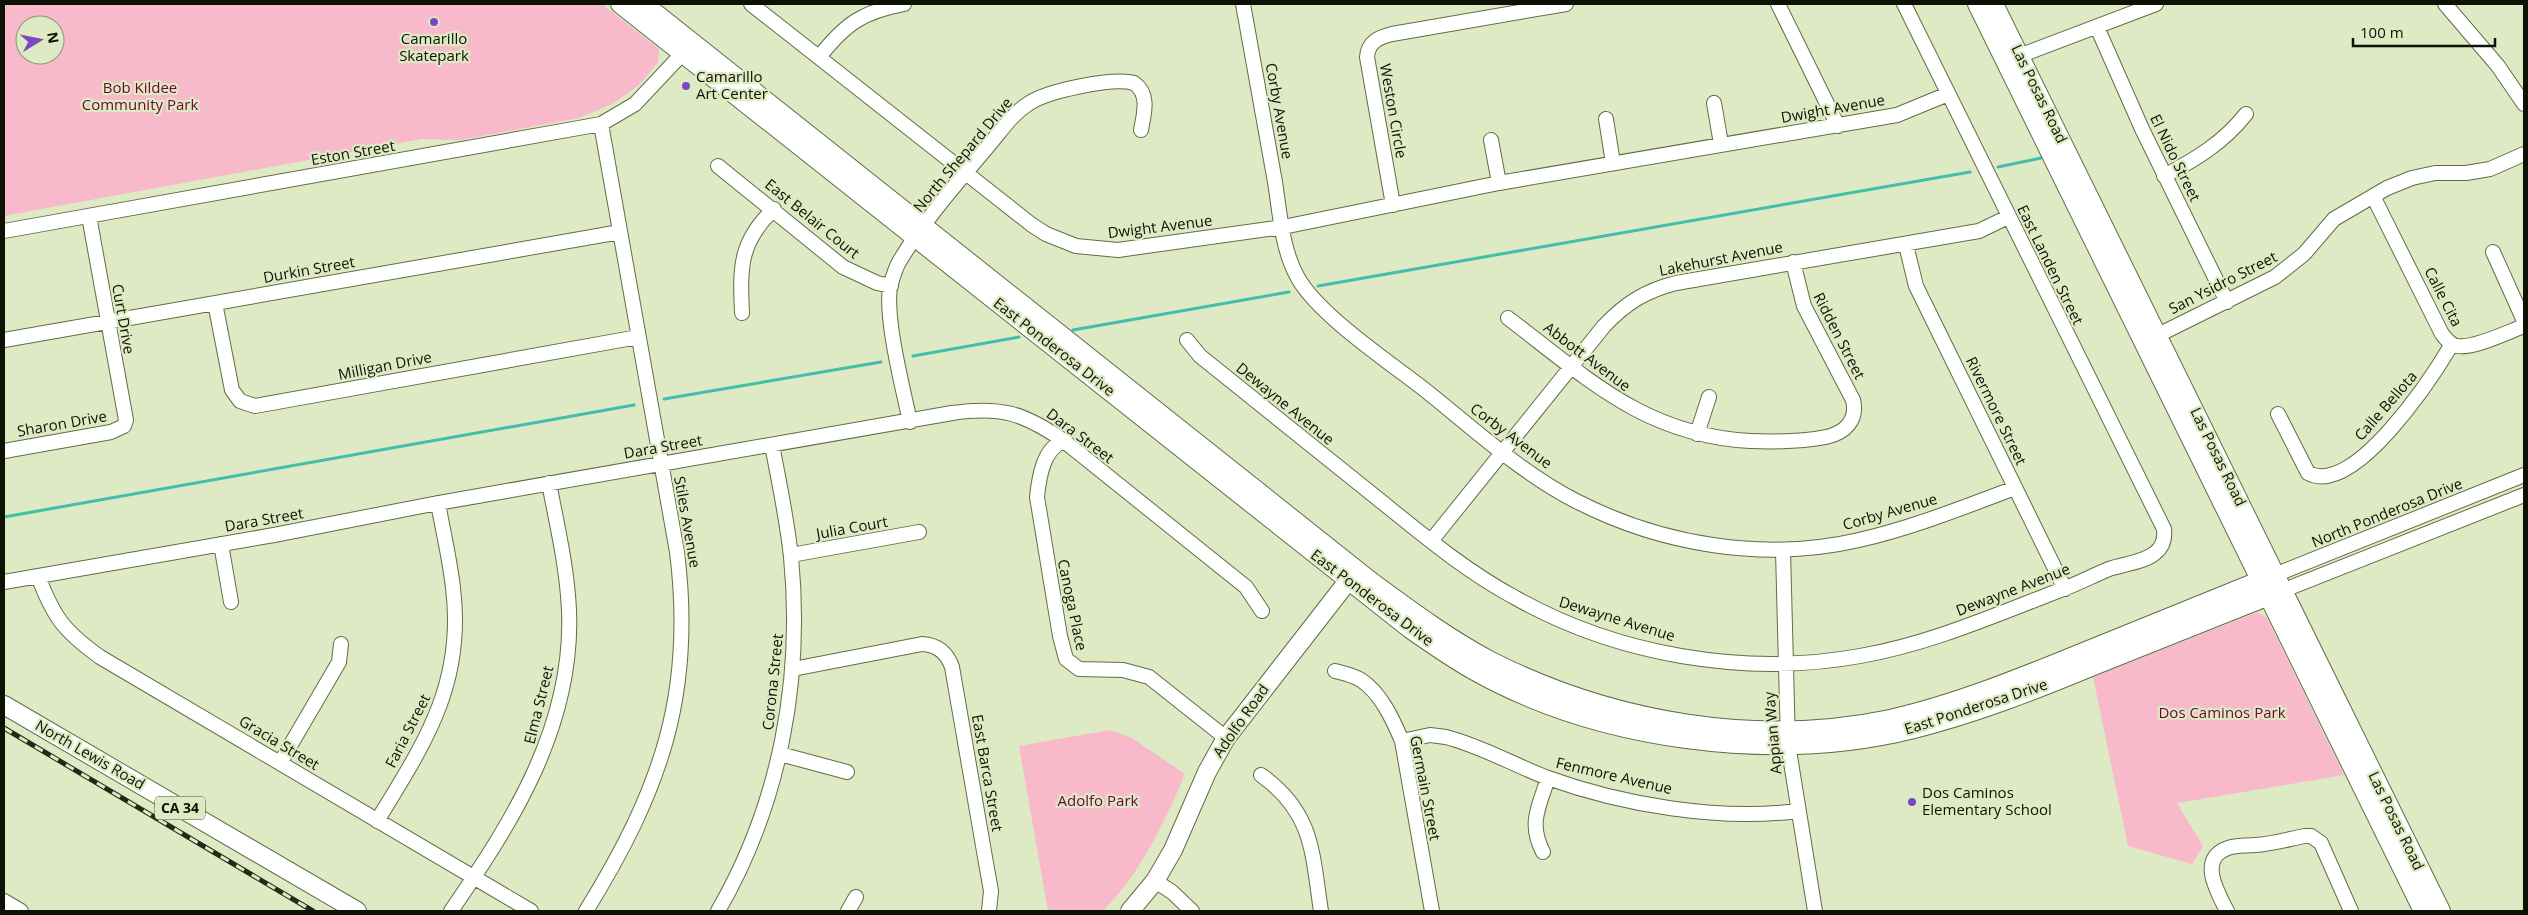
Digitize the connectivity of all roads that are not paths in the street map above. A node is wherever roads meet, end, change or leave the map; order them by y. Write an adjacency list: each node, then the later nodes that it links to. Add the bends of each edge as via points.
1 (620, 4): 14 (main road, East Ponderosa Drive)
2 (644, 4): 14 (main road, East Ponderosa Drive)
3 (752, 4): 15 (street, Dwight Avenue)
4 (904, 4): 15 (street, via 867,13 854,20)
5 (1243, 4): 38 (street, Corby Avenue)
6 (1566, 4): 34 (street, Weston Circle, via 1392,34 1377,38 1372,43 1367,57)
7 (1778, 4): 23 (street)
8 (1904, 4): 17 (street, East Landen Street)
9 (1977, 4): 16 (main road, Las Posas Road)
10 (1994, 4): 16 (main road, Las Posas Road)
11 (2156, 4): 13 (street)
12 (2445, 4): 19 (street, via 2498,66)
13 (2097, 27): 16 (street); 31 (street, El Nido Street)
14 (687, 48): 22 (street, Eston Street, via 635,104); 41 (main road, East Ponderosa Drive)
15 (820, 56): 30 (street, Dwight Avenue)
16 (2013, 58): 54 (main road, Las Posas Road)
17 (1948, 94): 23 (street, Dwight Avenue, via 1906,112); 37 (street, East Landen Street)
18 (1714, 103): 26 (street)
19 (2524, 104)
20 (2246, 114): 31 (street, via 2232,132 2208,152)
21 (1606, 119): 28 (street)
22 (601, 124): 36 (street, Eston Street); 40 (street, Stiles Avenue)
23 (1838, 126): 26 (street, Dwight Avenue)
24 (1141, 130): 30 (street, North Shepard Drive, via 1145,102 1142,90 1134,83 1113,82 1051,92 1021,109)
25 (1491, 140): 32 (street)
26 (1721, 144): 28 (street, Dwight Avenue)
27 (2524, 154): 33 (street, San Ysidro Street, via 2476,172 2435,173 2412,178)
28 (1613, 163): 32 (street, Dwight Avenue)
29 (718, 166): 35 (street, East Belair Court)
30 (966, 172): 38 (street, Dwight Avenue, via 1046,234 1062,242 1091,249 1118,250); 41 (street, North Shepard Drive)
31 (2164, 176): 46 (street, El Nido Street)
32 (1499, 183): 34 (street, Dwight Avenue)
33 (2372, 196): 46 (street, San Ysidro Street, via 2334,219 2304,254 2285,270); 57 (street, Calle Cita, via 2442,334)
34 (1392, 205): 38 (street, Dwight Avenue)
35 (774, 209): 45 (street, East Belair Court, via 843,267 861,277); 48 (street, via 760,222 746,247 741,275)
36 (88, 216): 39 (street, Eston Street); 51 (street, Curt Drive)
37 (2008, 218): 42 (street, Lakehurst Avenue, via 1979,231); 76 (street, East Landen Street, via 2164,529)
38 (1283, 227): 68 (street, Corby Avenue, via 1290,261 1298,280 1325,310)
39 (4, 231)
40 (620, 232): 47 (street, Durkin Street); 53 (street, Stiles Avenue)
41 (920, 232): 45 (street, North Shepard Drive, via 898,265); 82 (main road, East Ponderosa Drive)
42 (1906, 245): 44 (street, Lakehurst Avenue); 72 (street, Rivermore Street, via 1916,286)
43 (2493, 252): 50 (street)
44 (1793, 262): 58 (street, Lakehurst Avenue, via 1676,283 1642,294 1618,311); 62 (street, Ridden Street, via 1804,306 1853,400 1854,414)
45 (891, 286): 61 (street, North Shepard Drive, via 893,332)
46 (2227, 302): 54 (street, San Ysidro Street)
47 (215, 303): 51 (street, Durkin Street); 53 (street, Milligan Drive, via 232,390 240,401 255,406)
48 (742, 313)
49 (1508, 318): 58 (street, Abbott Avenue)
50 (2524, 321)
51 (107, 322): 55 (street, Durkin Street); 63 (street, Curt Drive, via 120,396 127,415)
52 (2524, 326): 57 (street, Calle Cita, via 2467,346)
53 (638, 337): 69 (street, Stiles Avenue)
54 (2151, 338): 83 (main road, Las Posas Road)
55 (4, 340)
56 (1187, 340): 77 (street, Dewayne Avenue, via 1200,356)
57 (2452, 344): 60 (street, Calle Bellota, via 2417,399 2396,424 2364,457 2335,472 2317,476 2308,473)
58 (1571, 366): 64 (street, Abbott Avenue, via 1628,407); 68 (street, Lakehurst Avenue)
59 (1709, 397): 64 (street)
60 (2278, 414)
61 (910, 422): 65 (street, Dara Street, via 988,410 1038,423); 66 (street, Dara Street)
62 (1850, 423): 64 (street, Abbott Avenue, via 1830,436 1787,441 1740,440)
63 (124, 426): 67 (street, Sharon Drive, via 111,432)
64 (1697, 434)
65 (1064, 441): 88 (street, Dara Street, via 1246,587); 96 (street, Canoga Place, via 1057,443 1049,453 1039,480 1037,497 1066,659 1079,669 1123,670 1149,678)
66 (772, 445): 69 (street, Dara Street); 80 (street, Corona Street)
67 (4, 451)
68 (1503, 452): 77 (street, Lakehurst Avenue); 79 (street, Corby Avenue, via 1574,500 1634,526 1730,548)
69 (660, 464): 71 (street, Dara Street); 115 (street, Stiles Avenue, via 678,552 683,604 682,652 674,712 640,815)
70 (2524, 476): 83 (street, North Ponderosa Drive)
71 (549, 483): 74 (street, Dara Street); 107 (street, Elma Street, via 568,592 569,636 565,677 552,732 533,778)
72 (2015, 488): 79 (street, Corby Avenue, via 1893,531 1832,546); 85 (street, Rivermore Street)
73 (2524, 495): 86 (street)
74 (438, 503): 78 (street, Dara Street); 105 (street, Faria Street, via 453,589 453,654 449,677 431,728)
75 (919, 532): 80 (street, Julia Court)
76 (2164, 540): 85 (street, Dewayne Avenue, via 2159,550 2147,558 2109,569)
77 (1431, 541): 90 (street, Dewayne Avenue, via 1500,590 1580,627 1670,654)
78 (221, 544): 81 (street, Dara Street); 87 (street)
79 (1783, 550): 90 (street, Appian Way)
80 (791, 555): 91 (street, Corona Street)
81 (38, 576): 84 (street, Dara Street); 99 (street, Gracia Street, via 54,615 78,641)
82 (1352, 576): 95 (main road, East Ponderosa Drive, via 1492,661 1570,695 1604,707 1676,722); 96 (main road, Adolfo Road)
83 (2268, 577): 86 (main road, Las Posas Road); 95 (main road, East Ponderosa Drive, via 1945,704)
84 (4, 582)
85 (2065, 589): 90 (street, Dewayne Avenue, via 1908,646 1861,656)
86 (2276, 593): 94 (main road, Las Posas Road); 95 (main road, East Ponderosa Drive, via 2029,692 1946,720 1863,738); 103 (main road, Las Posas Road)
87 (231, 602)
88 (1262, 611)
89 (341, 644): 99 (street, via 339,662)
90 (1785, 665): 95 (street, Appian Way)
91 (793, 669): 98 (street, Corona Street); 118 (street, East Barca Street, via 922,644 944,652 952,667 991,890)
92 (1335, 671): 97 (street, Germain Street, via 1362,680 1374,692)
93 (4, 705): 112 (main road, North Lewis Road / CA 34)
94 (2327, 715): 103 (main road, via 2340,726 2373,794); 126 (main road, Las Posas Road)
95 (1787, 737): 104 (street, Appian Way)
96 (1226, 738): 108 (main road, Adolfo Road)
97 (1402, 741): 102 (street, Fenmore Avenue, via 1430,735 1446,737); 122 (street, Germain Street)
98 (780, 754): 100 (street); 116 (street, Corona Street, via 748,850)
99 (280, 763): 105 (street, Gracia Street)
100 (848, 772)
101 (1261, 775): 121 (street, via 1287,796 1305,825)
102 (1548, 778): 104 (street, Fenmore Avenue, via 1607,794 1686,809 1750,814); 106 (street, via 1534,824)
103 (2383, 793): 127 (main road, Las Posas Road)
104 (1798, 811): 123 (street, Appian Way)
105 (377, 821): 107 (street, Gracia Street)
106 (1543, 852)
107 (474, 877): 113 (street, Elma Street); 114 (street, Gracia Street)
108 (1155, 881): 119 (main road, Adolfo Road); 120 (street)
109 (856, 897): 117 (street)
110 (4, 901): 111 (street)
111 (20, 911)
112 (357, 911)
113 (451, 911)
114 (531, 911)
115 (586, 911)
116 (718, 911)
117 (848, 911)
118 (990, 911)
119 (1130, 911)
120 (1192, 911)
121 (1321, 911)
122 (1432, 911)
123 (1815, 911)
124 (2227, 911): 125 (street, via 2212,880 2211,871 2220,852 2234,846 2311,836 2321,844)
125 (2351, 911)
126 (2423, 911)
127 (2441, 911)

